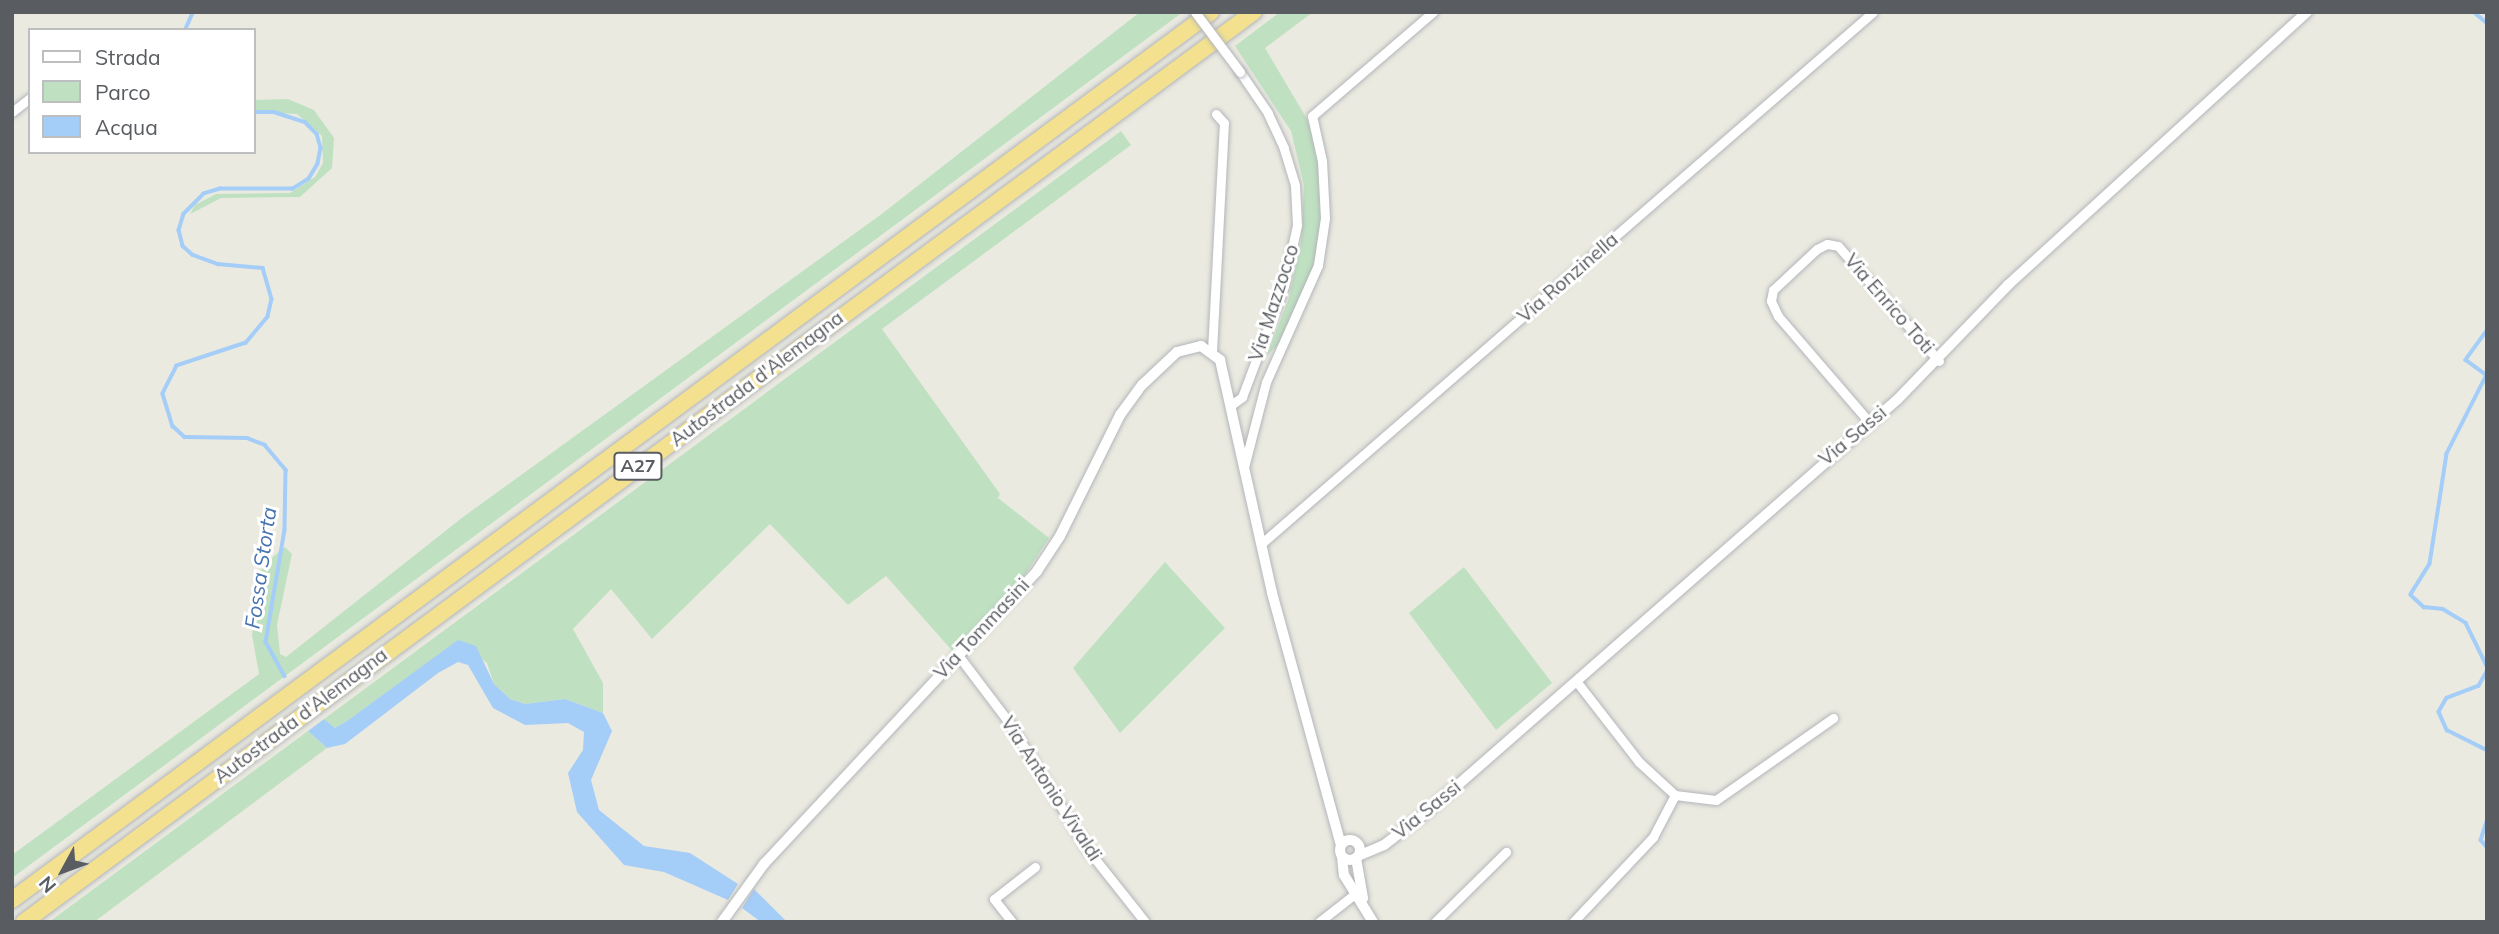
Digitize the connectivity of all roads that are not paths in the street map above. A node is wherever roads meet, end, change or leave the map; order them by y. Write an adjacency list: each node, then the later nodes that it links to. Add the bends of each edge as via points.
1 (1195, 12): 12 (street, Via Mazzocco, bridge, via 1268,113 1294,184 1297,225 1284,286 1242,397)
2 (1211, 12): 27 (highway, Autostrada d'Alemagna / A27)
3 (1254, 12): 29 (highway, Autostrada d'Alemagna / A27)
4 (1433, 12): 14 (street, via 1312,116 1322,162 1325,218 1318,265 1266,382)
5 (1873, 12): 15 (street, Via Ronzinella)
6 (2307, 12): 11 (street, Via Sassi, via 2008,285)
7 (28, 100): 8 (street)
8 (12, 112)
9 (1216, 114): 10 (street, via 1224,123)
10 (1216, 355): 12 (street); 16 (street, Via Tommasini, via 1201,346 1177,352 1142,384 1120,415 1060,536 1037,571)
11 (1939, 361): 13 (street, Via Sassi); 13 (street, Via Enrico Toti, via 1838,246 1816,249 1773,290 1771,301)
12 (1231, 405): 14 (street)
13 (1870, 423): 17 (street, Via Sassi)
14 (1243, 468): 15 (street)
15 (1262, 543): 21 (street, via 1334,813)
16 (957, 655): 30 (street, Via Tommasini, via 764,864); 32 (street, Via Antonio Vivaldi, via 1008,721 1088,850)
17 (1577, 682): 19 (street, via 1645,768); 20 (street, Via Sassi)
18 (1833, 718): 19 (street, via 1716,800)
19 (1675, 795): 36 (street, via 1653,837)
20 (1384, 845): 21 (street, Via Sassi); 23 (street, Via Sassi)
21 (1348, 846): 23 (street); 23 (street); 25 (street, via 1350,874); 26 (street, via 1344,874)
22 (1506, 852): 35 (street)
23 (1357, 857): 25 (street)
24 (1035, 867): 31 (street, via 994,899)
25 (1357, 876): 28 (street)
26 (1356, 893): 28 (street); 33 (street)
27 (12, 900)
28 (1366, 911): 34 (street)
29 (24, 922)
30 (722, 922)
31 (1012, 922)
32 (1145, 922)
33 (1319, 922)
34 (1373, 922)
35 (1435, 922)
36 (1573, 922)

